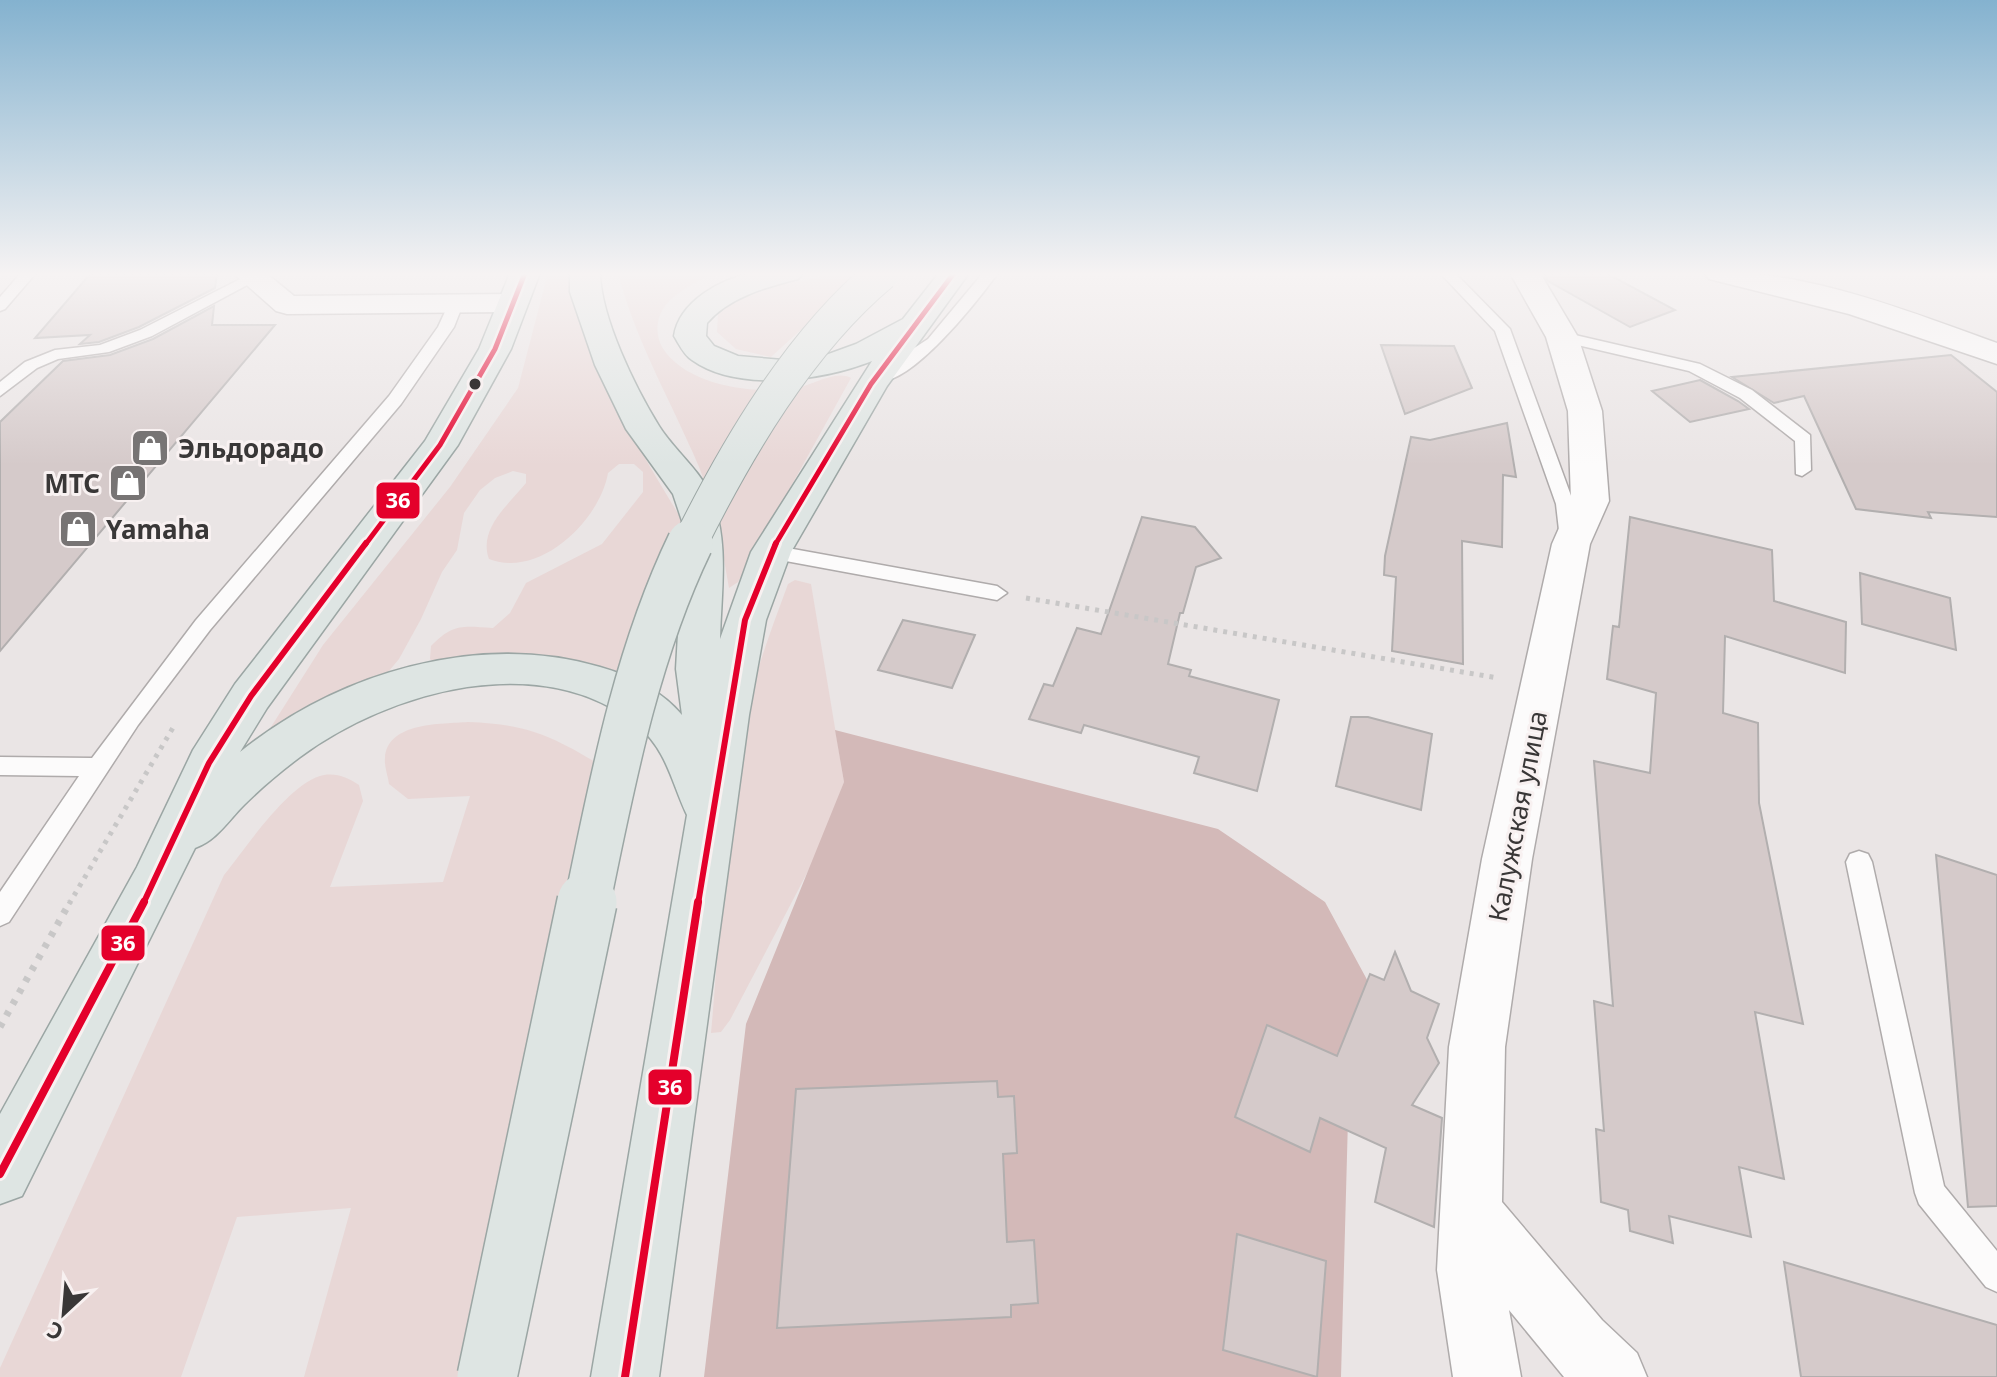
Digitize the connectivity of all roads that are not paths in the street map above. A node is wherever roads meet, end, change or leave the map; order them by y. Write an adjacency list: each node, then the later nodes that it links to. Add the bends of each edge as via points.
1 (135, 337): 16 (lane, via 103,349 55,355 31,365)
2 (439, 337): 22 (lane, via 395,400 203,625)
3 (500, 337): 25 (main road, via 440,445 251,696 209,763)
4 (601, 337): 23 (main road, via 643,429 691,492 703,527 698,669 711,768)
5 (691, 337): 7 (main road, via 700,351 762,371 800,371 857,356)
6 (821, 337): 31 (main road, bridge, via 764,406 720,477 661,609 621,747)
7 (893, 337)
8 (904, 337): 15 (main road)
9 (938, 337): 15 (lane)
10 (1505, 337): 18 (lane, via 1565,504)
11 (1562, 337): 18 (street, Калужская улица, via 1585,411 1590,501)
12 (1563, 337): 17 (lane, via 1694,367 1746,394 1804,439)
13 (1950, 337): 14 (street)
14 (1997, 354)
15 (871, 384): 19 (main road)
16 (0, 391)
17 (1802, 470)
18 (1571, 544): 28 (street, Калужская улица, via 1507,859 1477,1047)
19 (771, 552): 20 (lane); 23 (main road, via 745,620)
20 (997, 593)
21 (0, 766): 22 (lane)
22 (98, 767): 26 (lane)
23 (707, 857): 25 (main road, via 709,810 699,771 655,712 622,691 584,677 497,668 401,686 304,730 218,798); 29 (main road)
24 (1859, 862): 30 (lane, via 1930,1193)
25 (155, 882): 27 (main road)
26 (0, 914)
27 (0, 1174)
28 (1472, 1214): 34 (street, Калужская улица, via 1469,1270); 35 (street, via 1578,1344)
29 (644, 1261): 32 (main road, via 628,1334); 33 (main road)
30 (1997, 1276)
31 (487, 1377)
32 (611, 1377)
33 (625, 1377)
34 (1487, 1377)
35 (1613, 1377)

